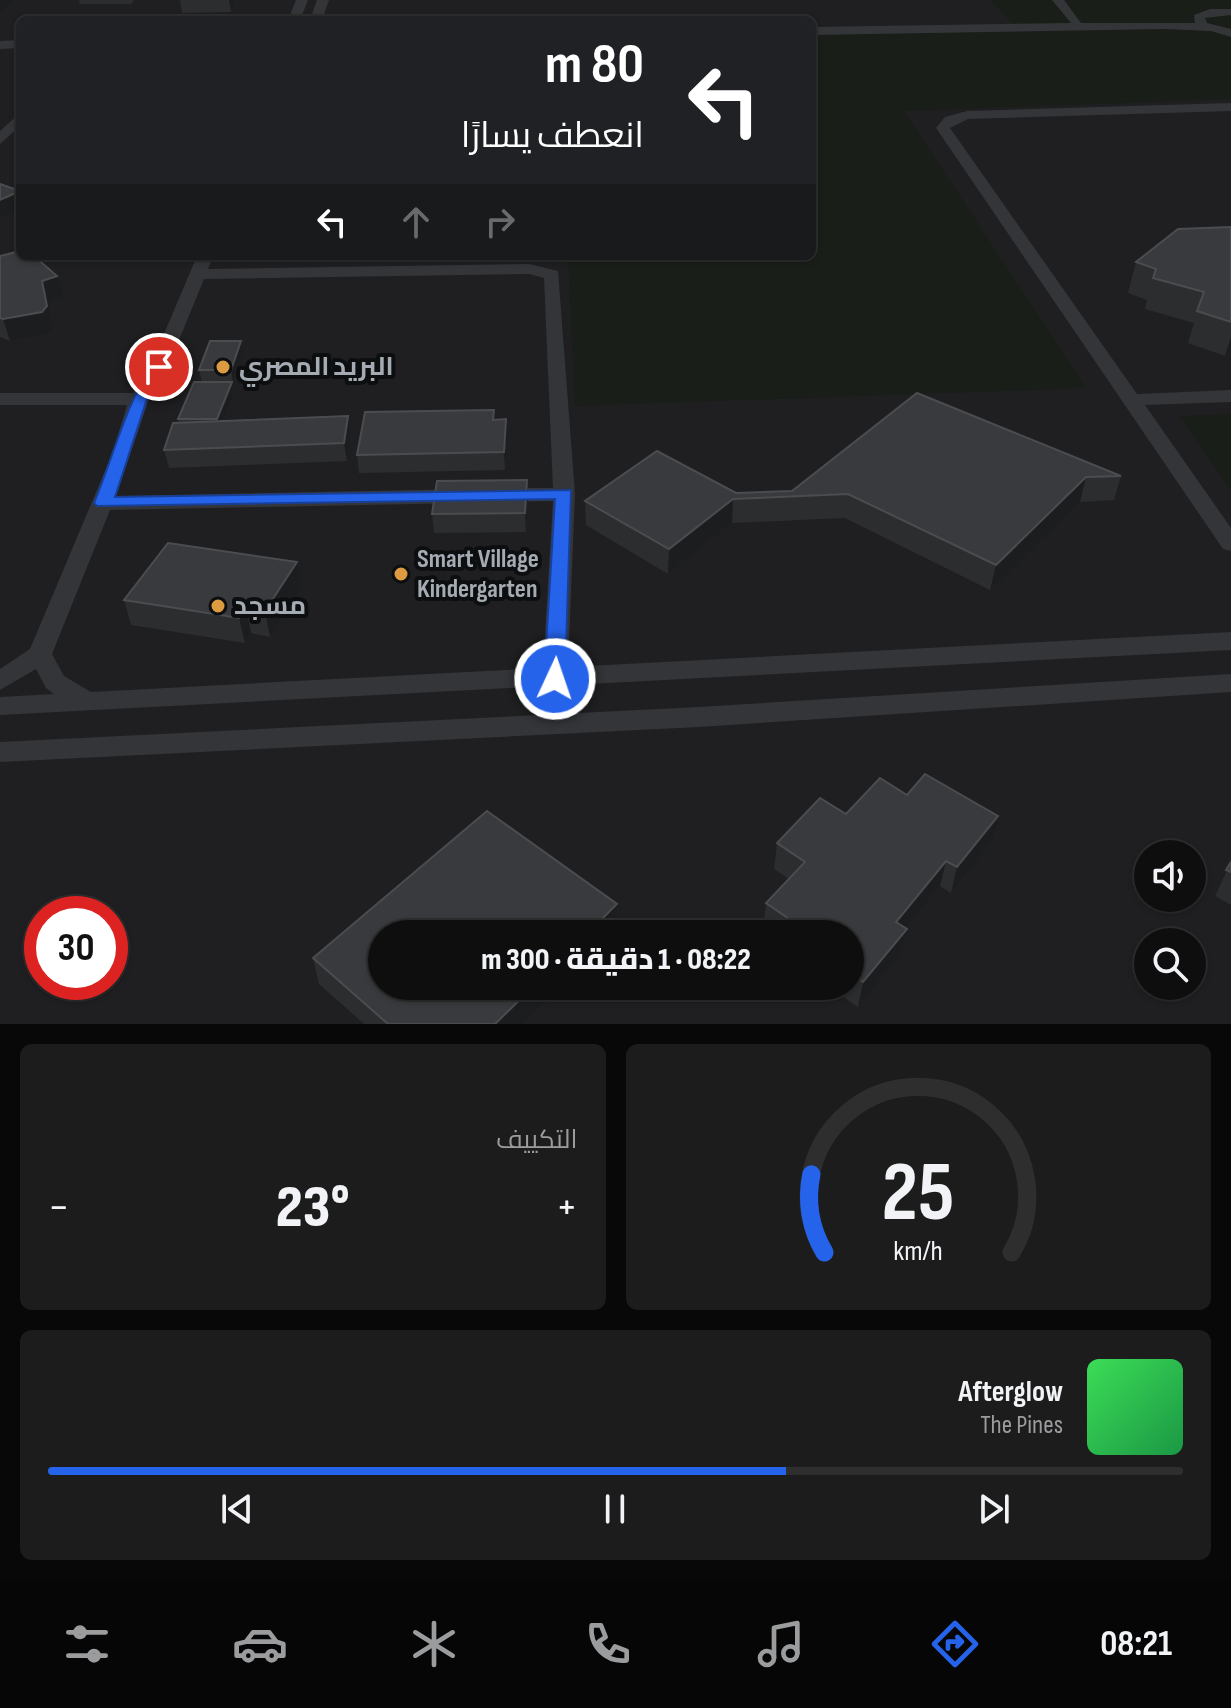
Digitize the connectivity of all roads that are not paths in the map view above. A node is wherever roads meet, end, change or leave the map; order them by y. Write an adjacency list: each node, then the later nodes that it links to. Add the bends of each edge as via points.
1 (1058, 0): 4 (street)
2 (1231, 12): 3 (street)
3 (1202, 15): 4 (street); 7 (street, via 1198,21)
4 (1076, 21): 5 (street)
5 (816, 28)
6 (816, 28): 7 (street)
7 (1210, 28): 8 (street)
8 (1231, 33)
9 (1231, 107): 16 (street, via 967,115 945,124 944,133)
10 (16, 122): 11 (street)
11 (0, 140)
12 (201, 265): 15 (street, via 159,367); 17 (street, via 546,271 554,279)
13 (1231, 396): 16 (street)
14 (0, 399): 15 (street)
15 (139, 399): 18 (street)
16 (1131, 400): 19 (street)
17 (564, 494): 18 (street); 22 (street)
18 (103, 503): 21 (street)
19 (1231, 544)
20 (1231, 641): 22 (street)
21 (40, 654): 23 (street); 25 (street, via 55,682)
22 (555, 679): 25 (street)
23 (0, 681)
24 (1231, 683): 27 (street, via 699,717)
25 (88, 701): 26 (street)
26 (0, 706)
27 (0, 752)

